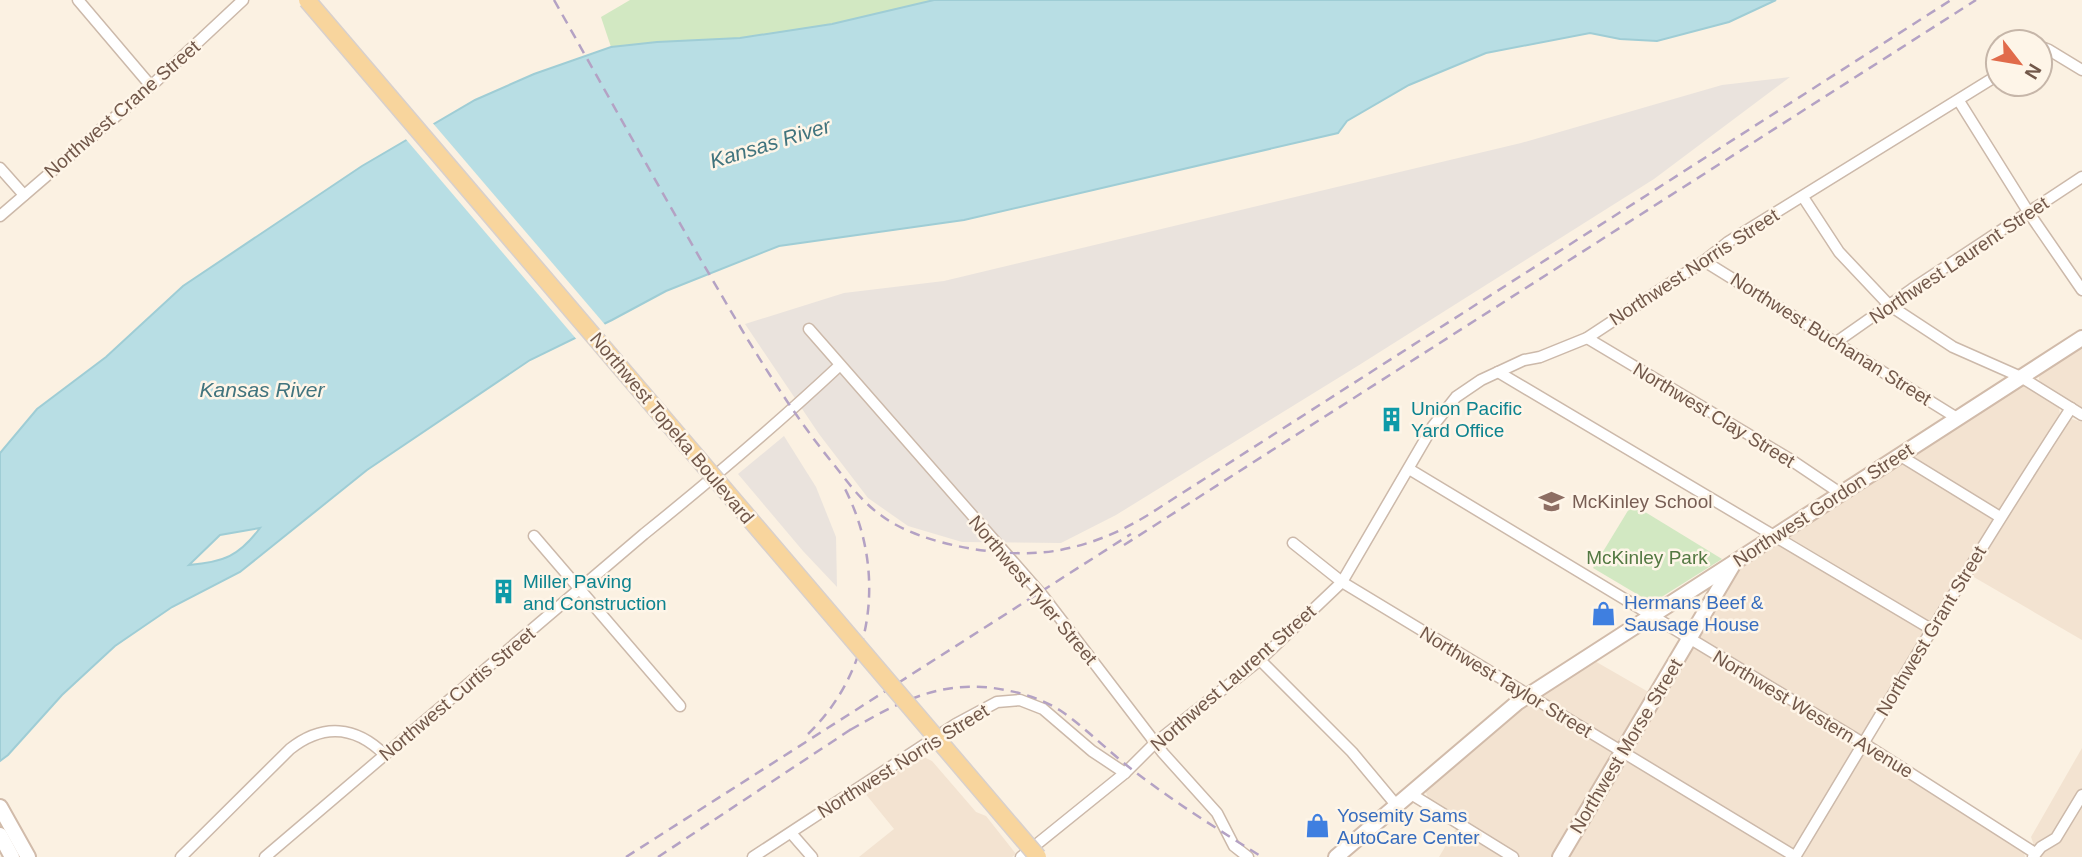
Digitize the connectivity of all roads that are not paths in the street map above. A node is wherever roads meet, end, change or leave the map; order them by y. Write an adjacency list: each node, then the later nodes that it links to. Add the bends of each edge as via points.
1 (78, 0): 7 (street)
2 (243, 0): 7 (street, Northwest Crane Street)
3 (307, 0): 63 (main road, Northwest Topeka Boulevard, bridge)
4 (2054, 53): 5 (street)
5 (2082, 70)
6 (1984, 85): 8 (street, Northwest Norris Street)
7 (151, 86): 11 (street, Northwest Crane Street)
8 (1959, 102): 12 (street, Northwest Norris Street); 13 (street)
9 (0, 168): 11 (street)
10 (2082, 177): 13 (street, Northwest Laurent Street)
11 (24, 195): 14 (street, Northwest Crane Street)
12 (1802, 197): 15 (street, Northwest Norris Street); 17 (street, via 1839,252)
13 (2029, 213): 16 (street); 17 (street, Northwest Laurent Street)
14 (0, 216)
15 (1704, 261): 19 (street, Northwest Norris Street); 21 (street, Northwest Buchanan Street)
16 (2082, 290)
17 (1889, 305): 21 (street, Northwest Laurent Street); 24 (street, via 1953,348)
18 (809, 329): 22 (street, Northwest Tyler Street)
19 (1587, 338): 23 (street, Northwest Norris Street); 30 (street, Northwest Clay Street)
20 (2082, 338): 24 (main road, Northwest Gordon Street)
21 (1835, 343): 27 (street, Northwest Buchanan Street)
22 (839, 366): 37 (street, Northwest Curtis Street); 44 (street, Northwest Tyler Street, via 1043,597)
23 (1498, 372): 29 (street, Northwest Norris Street, via 1456,397); 32 (street)
24 (2021, 377): 25 (street); 27 (main road, Northwest Gordon Street)
25 (2071, 408): 26 (street); 31 (street, Northwest Grant Street)
26 (2082, 415)
27 (1958, 418): 28 (main road, Northwest Gordon Street)
28 (1899, 455): 30 (main road, Northwest Gordon Street); 31 (street)
29 (1409, 469): 36 (street, Northwest Laurent Street); 38 (street, Northwest Western Avenue)
30 (1840, 493): 32 (main road, Northwest Gordon Street)
31 (2000, 517): 39 (street, Northwest Grant Street)
32 (1775, 535): 35 (main road, Northwest Gordon Street); 39 (street)
33 (534, 536): 37 (street)
34 (1293, 543): 36 (street, Northwest Taylor Street)
35 (1735, 562): 38 (main road, Northwest Gordon Street); 40 (main road, Northwest Morse Street)
36 (1342, 582): 41 (street, Northwest Laurent Street); 42 (street, Northwest Taylor Street)
37 (580, 589): 43 (street); 47 (street, Northwest Curtis Street)
38 (1653, 615): 40 (street, Northwest Western Avenue); 42 (main road, Northwest Gordon Street)
39 (1931, 629): 45 (street, Northwest Grant Street)
40 (1690, 639): 45 (street, Northwest Western Avenue); 46 (main road, Northwest Morse Street)
41 (1259, 660): 44 (street, Northwest Laurent Street); 51 (street, via 1352,752)
42 (1528, 695): 46 (street, Northwest Taylor Street); 49 (main road, Northwest Gordon Street)
43 (680, 706)
44 (1155, 743): 48 (street, Northwest Laurent Street); 64 (street, Northwest Tyler Street, via 1207,799 1234,846)
45 (1863, 743): 55 (street, Northwest Western Avenue); 68 (street, Northwest Grant Street)
46 (1623, 752): 67 (main road, Northwest Morse Street); 68 (street, Northwest Taylor Street)
47 (385, 755): 58 (street, via 345,731 302,740); 59 (street, Northwest Curtis Street)
48 (1125, 774): 53 (street, Northwest Norris Street, via 1043,709 1007,700 956,724); 62 (street, Northwest Laurent Street)
49 (1411, 793): 51 (main road, Northwest Gordon Street); 66 (street)
50 (2082, 795): 55 (street, via 2056,838)
51 (1396, 806): 65 (main road, Northwest Gordon Street)
52 (0, 807): 57 (main road)
53 (792, 833): 60 (street, Northwest Norris Street); 61 (street)
54 (0, 835): 56 (main road)
55 (2034, 855)
56 (12, 857)
57 (28, 857)
58 (180, 857)
59 (265, 857)
60 (753, 857)
61 (811, 857)
62 (1021, 857)
63 (1038, 857)
64 (1248, 857)
65 (1336, 857)
66 (1513, 857)
67 (1560, 857)
68 (1796, 857)

